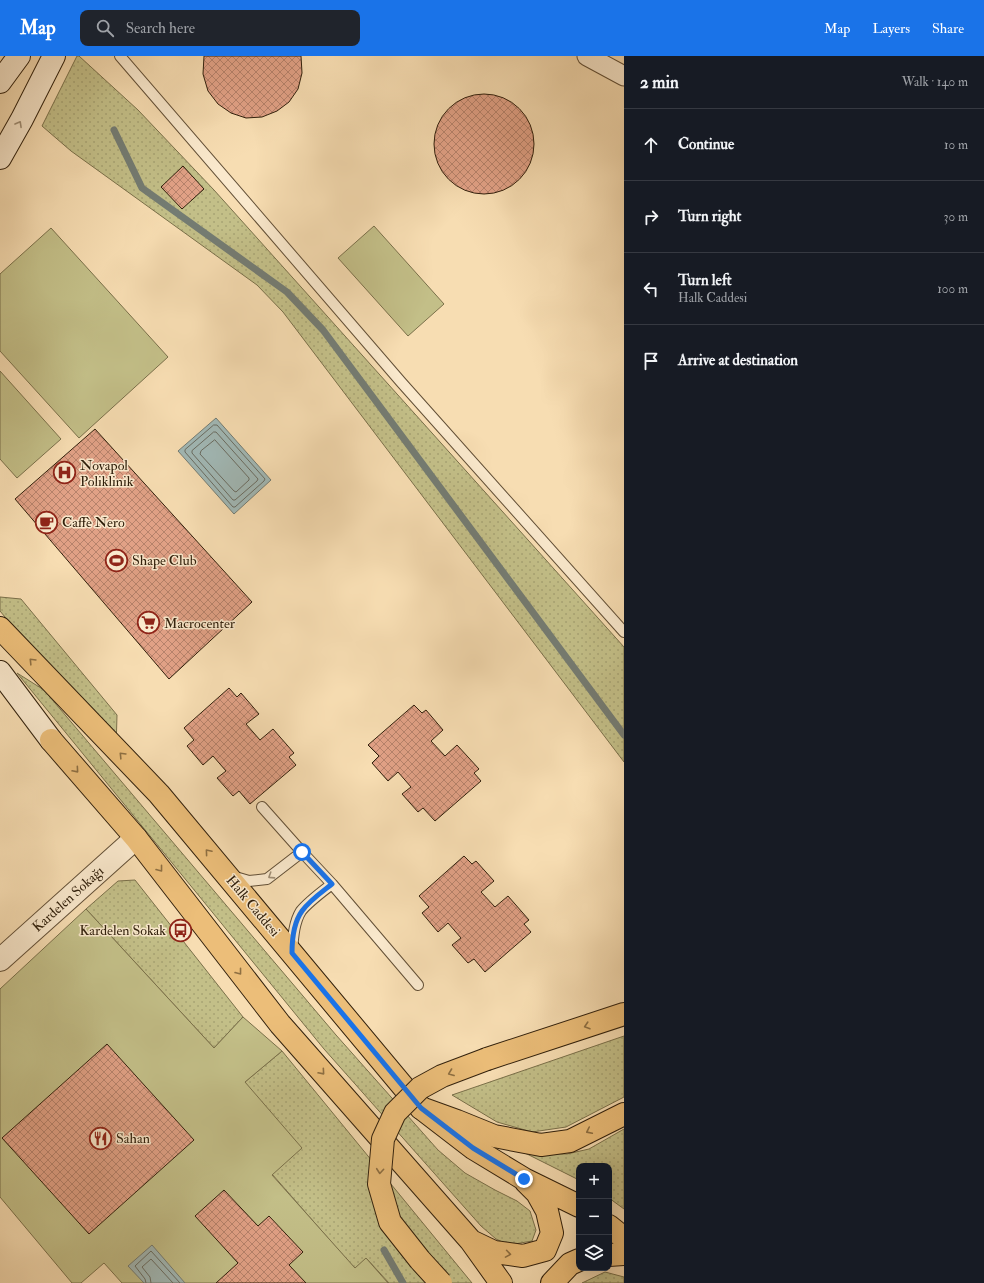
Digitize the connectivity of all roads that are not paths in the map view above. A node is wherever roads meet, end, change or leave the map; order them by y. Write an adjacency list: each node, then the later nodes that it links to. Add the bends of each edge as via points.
1 (19, 56): 6 (main road)
2 (54, 56): 7 (main road, one-way to 2)
3 (120, 56): 9 (lane, via 401,382)
4 (587, 56): 5 (street)
5 (622, 71)
6 (0, 82)
7 (0, 158)
8 (0, 628): 16 (main road, Halk Caddesi, one-way to 8, via 159,794)
9 (624, 632)
10 (0, 672): 12 (main road)
11 (0, 694): 12 (main road)
12 (50, 740): 14 (main road, one-way to 14)
13 (262, 807): 15 (lane)
14 (136, 838): 19 (main road, Kardelen Sokağı); 28 (main road, one-way to 28, via 280,1024)
15 (302, 852): 16 (lane, one-way to 16, via 267,879 249,881); 17 (lane)
16 (227, 875): 18 (main road, Halk Caddesi)
17 (332, 884): 18 (lane, via 301,911 293,933); 20 (lane)
18 (292, 953): 22 (main road, Halk Caddesi)
19 (0, 960)
20 (418, 985)
21 (624, 1014): 32 (main road, one-way to 32, bridge, via 442,1076 420,1088 395,1113 383,1139 379,1184 390,1222)
22 (421, 1108): 23 (main road, one-way to 22, via 570,1141 541,1145 494,1136); 24 (main road, Halk Caddesi, via 473,1148)
23 (624, 1114)
24 (524, 1179): 25 (main road, Halk Caddesi); 28 (main road, one-way to 24, via 494,1252 523,1256 545,1250 552,1233 547,1211 537,1193)
25 (576, 1205)
26 (612, 1228): 27 (main road)
27 (624, 1238)
28 (471, 1241): 33 (main road)
29 (624, 1254): 30 (main road)
30 (612, 1255)
31 (576, 1261): 34 (main road, via 570,1264)
32 (441, 1283)
33 (501, 1283)
34 (552, 1283)

